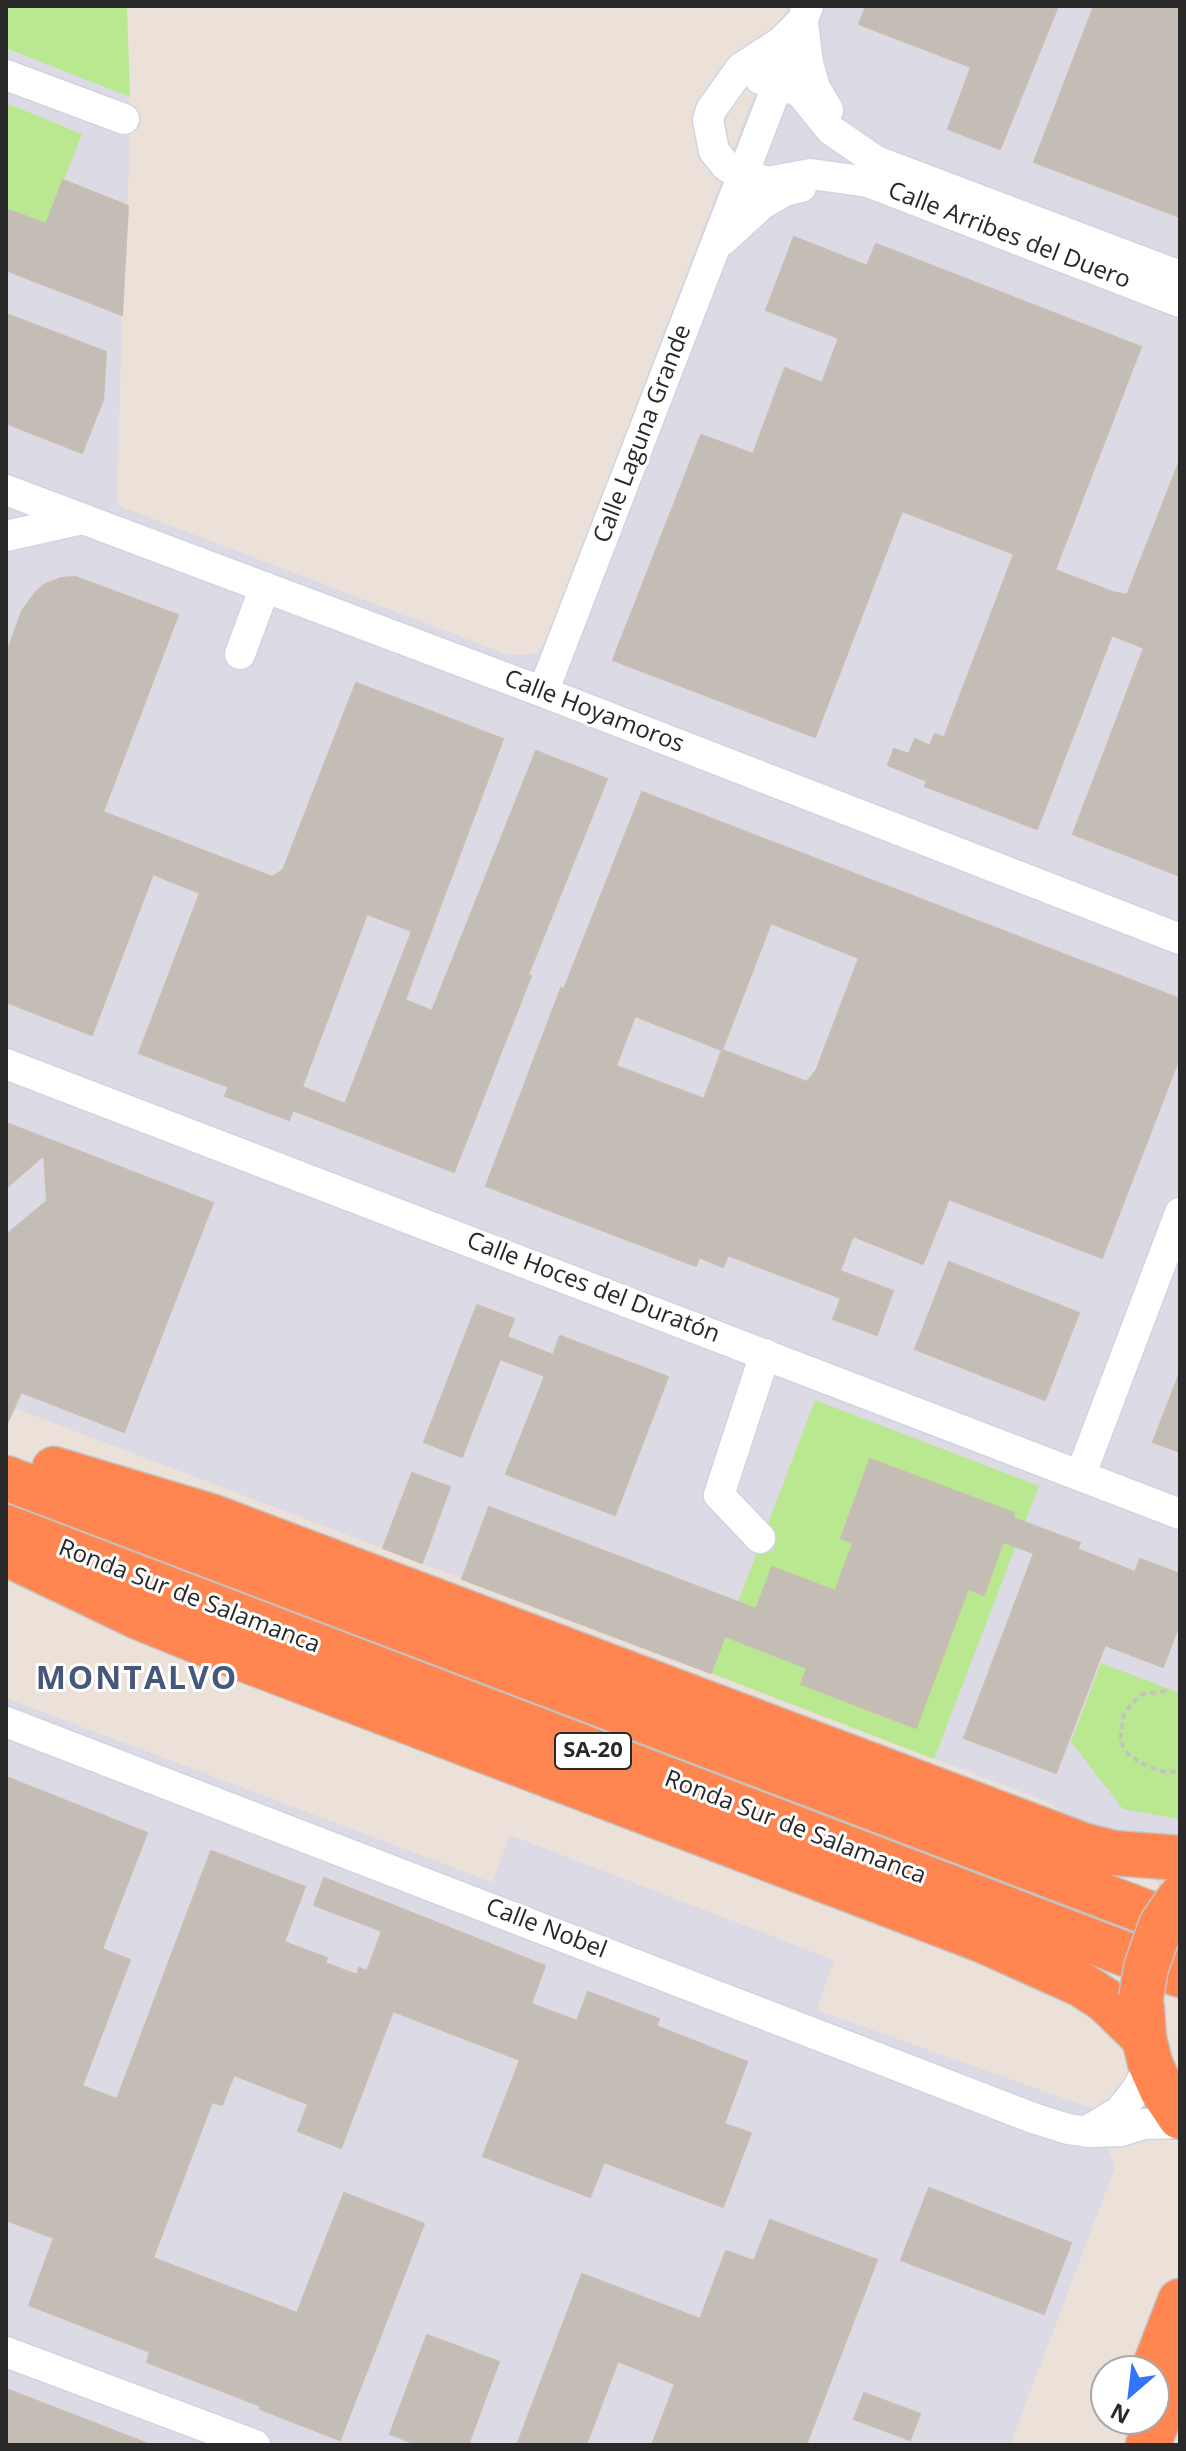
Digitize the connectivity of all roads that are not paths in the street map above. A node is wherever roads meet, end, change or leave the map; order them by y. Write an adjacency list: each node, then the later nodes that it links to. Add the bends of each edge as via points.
1 (806, 13): 3 (street, Calle Laguna Grande); 4 (street, via 781,42 741,68); 7 (street, Calle Arribes del Duero, via 815,88)
2 (6, 75): 5 (street)
3 (778, 82): 4 (street, via 757,78); 7 (street, Calle Arribes del Duero, via 801,93); 8 (street, Calle Laguna Grande)
4 (724, 89): 6 (street)
5 (124, 119)
6 (708, 120): 8 (street, via 714,151); 10 (street, via 705,158 719,206)
7 (846, 140): 11 (street, Calle Arribes del Duero, via 876,161)
8 (743, 175): 9 (street, Calle Arribes del Duero, via 768,182 811,174); 10 (street, Calle Laguna Grande)
9 (837, 176): 10 (street, Calle Arribes del Duero, via 785,191 762,204); 12 (street, Calle Arribes del Duero, via 868,182)
10 (715, 247): 18 (street, Calle Laguna Grande)
11 (1180, 276)
12 (1180, 302)
13 (9, 498): 14 (street, Calle Hoyamoros)
14 (83, 519): 15 (street); 16 (street, Calle Hoyamoros)
15 (6, 536)
16 (265, 587): 17 (street); 18 (street, Calle Hoyamoros)
17 (240, 654)
18 (543, 692): 19 (street, Calle Hoyamoros)
19 (1180, 939)
20 (6, 1064): 22 (street, Calle Hoces del Duratón)
21 (1180, 1213): 24 (street)
22 (765, 1354): 24 (street, Calle Hoces del Duratón); 28 (street, via 719,1495)
23 (6, 1456): 31 (highway, via 211,1516 1083,1845)
24 (1081, 1474): 26 (street, Calle Hoces del Duratón)
25 (6, 1478): 33 (highway, Ronda Sur de Salamanca / SA-20)
26 (1180, 1514)
27 (6, 1527): 34 (highway, Ronda Sur de Salamanca / SA-20)
28 (760, 1538)
29 (6, 1554): 35 (highway, via 217,1649 998,1947 1082,1985)
30 (6, 1722): 37 (street, Calle Nobel, via 1033,2118)
31 (1180, 1858)
32 (1180, 1897): 35 (highway, bridge, via 1161,1925 1146,1968)
33 (1180, 1925)
34 (1180, 1975)
35 (1145, 2033): 36 (highway, via 1162,2090); 37 (street, via 1138,2088 1120,2111)
36 (1180, 2120): 37 (street, Calle Nobel)
37 (1088, 2132)
38 (1180, 2301): 40 (highway)
39 (6, 2352): 42 (street)
40 (1159, 2355)
41 (1180, 2364): 43 (highway)
42 (255, 2445)
43 (1148, 2445)

